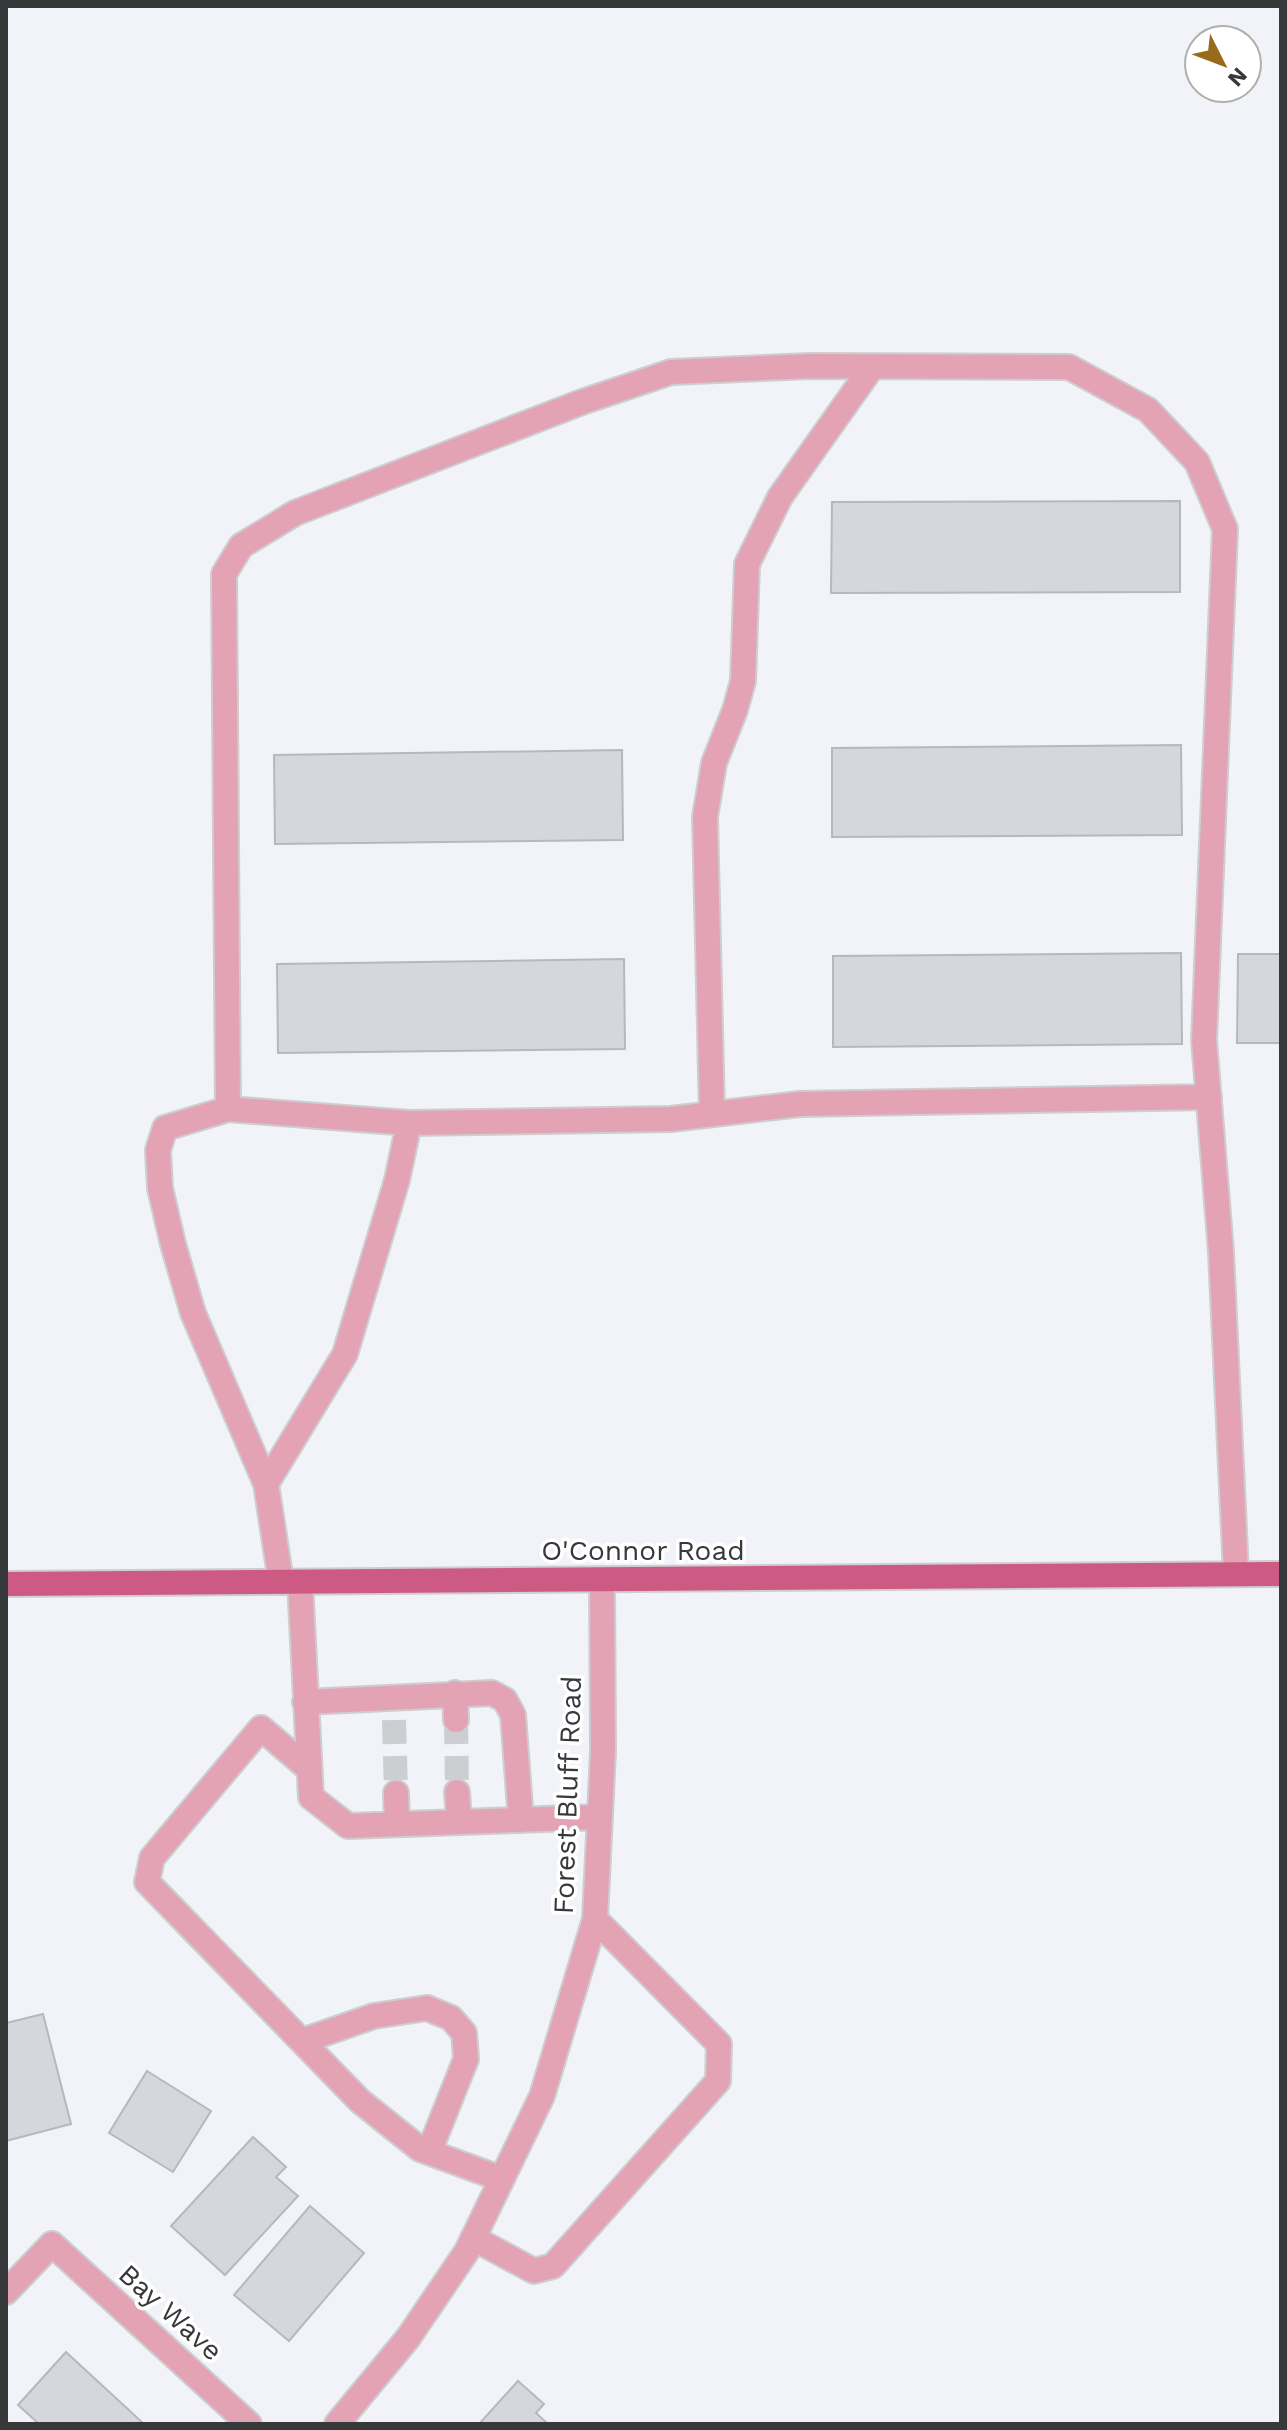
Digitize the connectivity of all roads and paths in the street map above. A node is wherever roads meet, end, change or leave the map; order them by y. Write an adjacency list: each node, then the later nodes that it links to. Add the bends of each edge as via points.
1 (872, 367): 2 (street, via 1069,367 1148,410 1197,462 1225,529 1204,1040); 3 (street, via 671,372 295,513 241,546 224,574); 4 (street, via 780,497 747,564 743,681 714,763 705,817)
2 (1209, 1097): 4 (street, via 800,1104); 7 (street)
3 (228, 1109): 5 (street); 6 (street, via 165,1128 158,1150 160,1188 193,1313)
4 (712, 1114): 5 (street)
5 (409, 1123): 6 (street, via 345,1354)
6 (266, 1484): 10 (street)
7 (1236, 1574): 8 (main road, O'Connor Road); 9 (main road, O'Connor Road)
8 (1281, 1574)
9 (602, 1580): 10 (main road, O'Connor Road); 18 (street, Forest Bluff Road)
10 (290, 1582): 11 (main road, O'Connor Road); 13 (street)
11 (6, 1584)
12 (455, 1693): 13 (street, via 393,1709); 14 (street); 20 (street, via 492,1693 505,1700 513,1715)
13 (305, 1702): 15 (street)
14 (456, 1720)
15 (309, 1769): 21 (street, via 311,1797 348,1826); 23 (street, via 261,1728 152,1858 147,1882)
16 (457, 1792): 19 (street)
17 (396, 1793): 21 (street)
18 (600, 1817): 20 (street); 22 (street, Forest Bluff Road)
19 (459, 1820): 20 (street); 21 (street)
20 (521, 1820)
21 (397, 1824)
22 (595, 1919): 25 (street, Forest Bluff Road, via 542,2096); 26 (street, via 719,2044 718,2081 553,2266 534,2271)
23 (302, 2041): 24 (street, via 360,2101); 24 (street, via 374,2016 427,2008 451,2018 464,2033 466,2059)
24 (429, 2152): 25 (street)
25 (502, 2179): 26 (street, Forest Bluff Road)
26 (473, 2238): 29 (street, Forest Bluff Road, via 408,2338)
27 (6, 2292): 28 (street, Bay Wave, via 52,2244)
28 (249, 2424)
29 (337, 2424)

